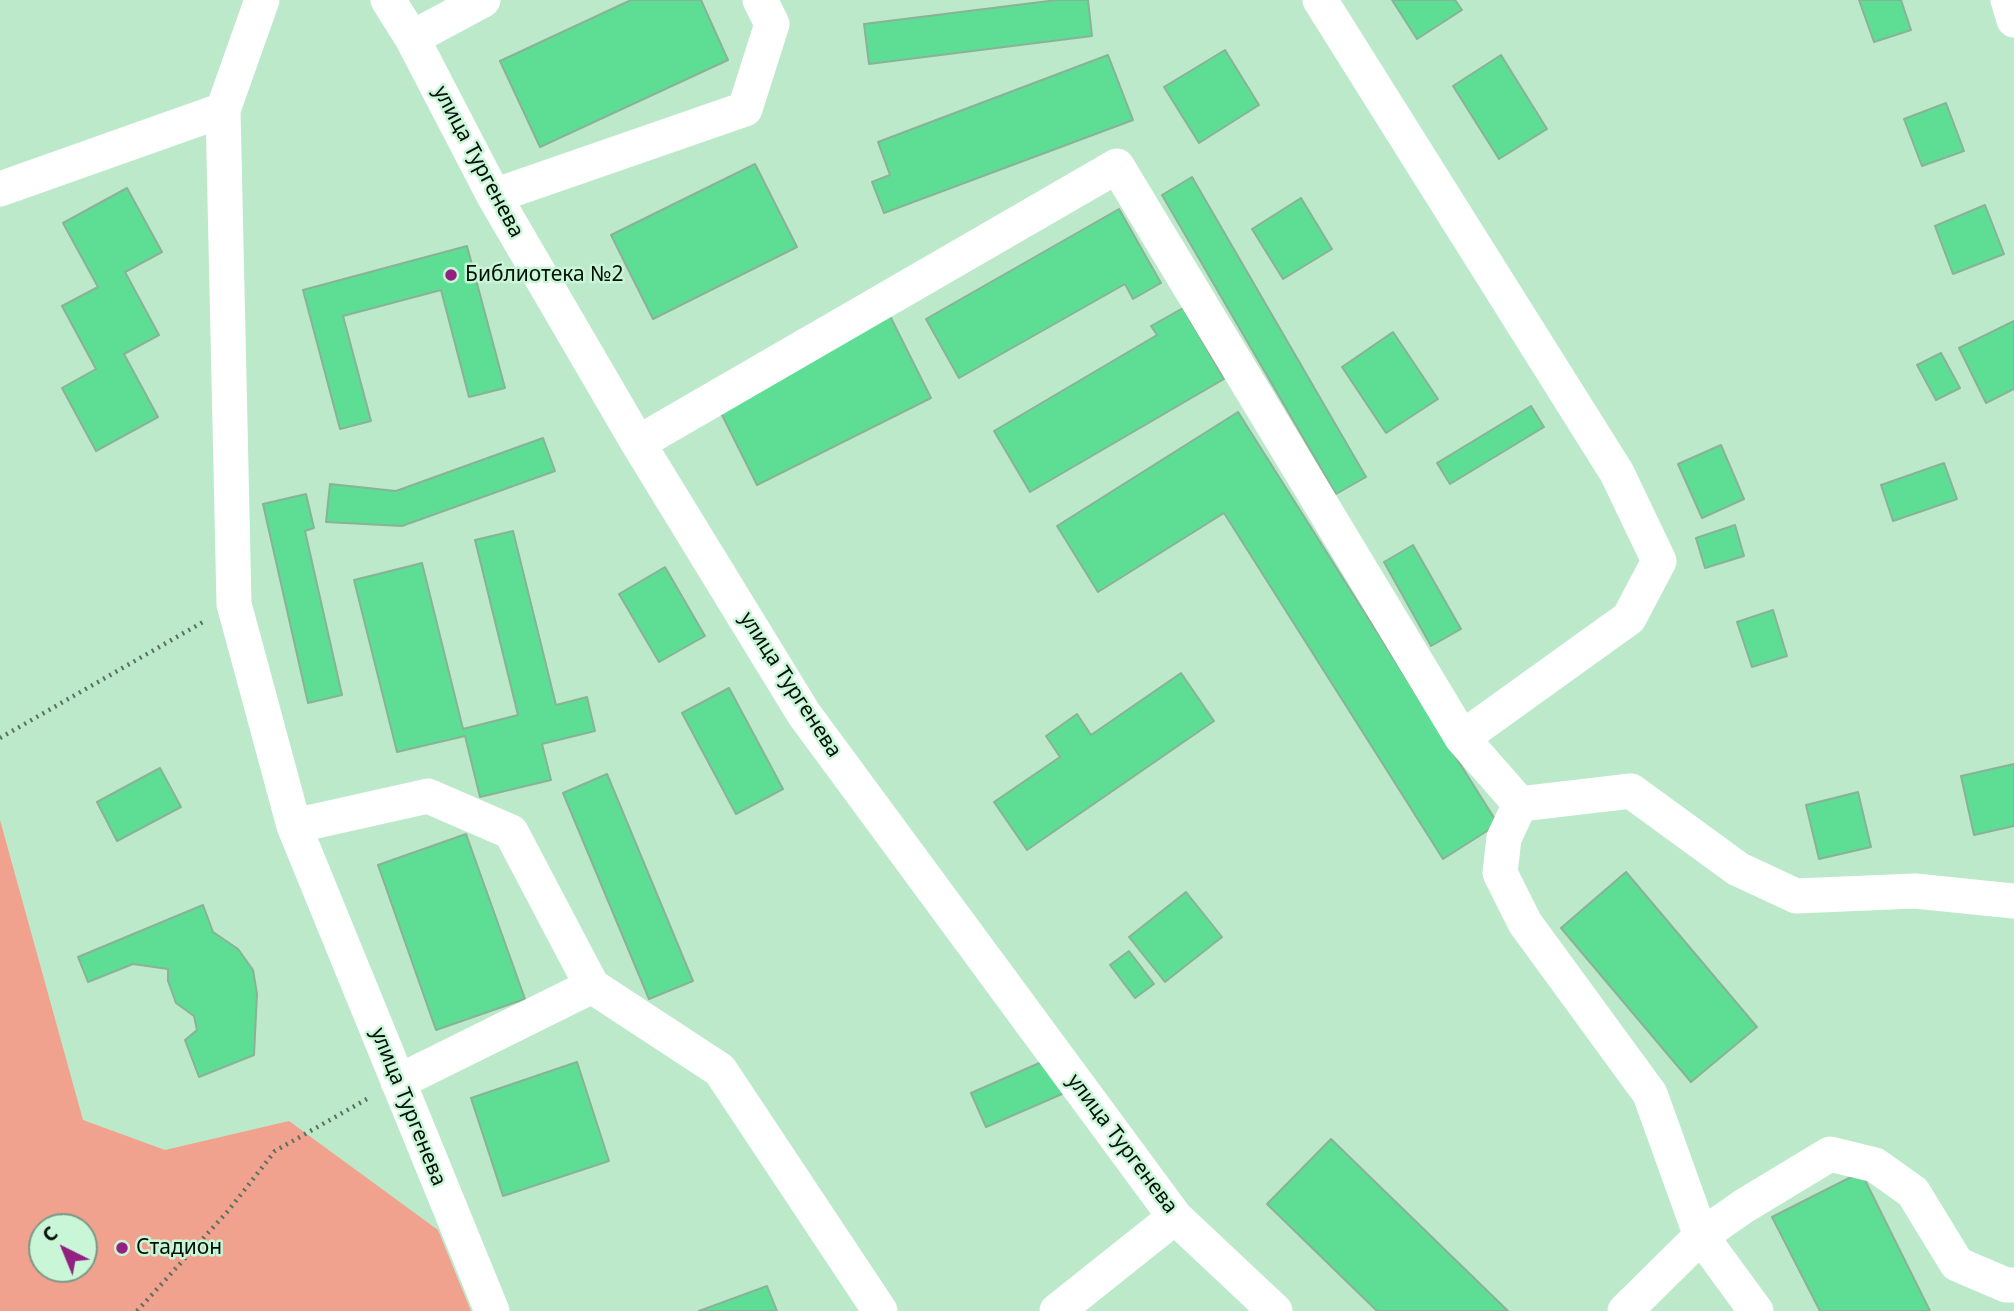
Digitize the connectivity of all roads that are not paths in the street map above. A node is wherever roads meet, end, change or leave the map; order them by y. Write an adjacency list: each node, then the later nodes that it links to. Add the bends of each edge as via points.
1 (262, 0): 9 (street, улица Тургенева)
2 (388, 0): 8 (street, улица Тургенева)
3 (483, 0): 8 (street)
4 (760, 0): 11 (street, via 772,24 745,109)
5 (1320, 0): 13 (street, via 1617,473 1658,561 1629,618)
6 (2008, 0): 7 (street)
7 (2014, 20)
8 (412, 38): 11 (street, улица Тургенева)
9 (223, 110): 10 (street); 15 (street, улица Тургенева, via 234,604)
10 (0, 188)
11 (494, 196): 12 (street, улица Тургенева)
12 (638, 443): 13 (street, via 1117,166); 19 (street, улица Тургенева, via 804,713)
13 (1462, 738): 14 (street)
14 (1520, 804): 16 (street, via 1631,791 1738,869 1796,897 1915,891); 20 (street, via 1504,838 1500,873 1525,923 1650,1094)
15 (293, 826): 17 (street, via 428,796 510,832); 18 (street, улица Тургенева)
16 (2014, 901)
17 (592, 986): 18 (street); 23 (street, via 720,1070)
18 (398, 1082): 22 (street, улица Тургенева)
19 (1175, 1217): 24 (street); 25 (street, улица Тургенева)
20 (1701, 1236): 21 (street, via 1830,1154 1875,1165 1913,1192 1957,1264); 26 (street); 27 (street)
21 (2014, 1285)
22 (492, 1311)
23 (880, 1311)
24 (1057, 1311)
25 (1275, 1311)
26 (1625, 1311)
27 (1756, 1311)

